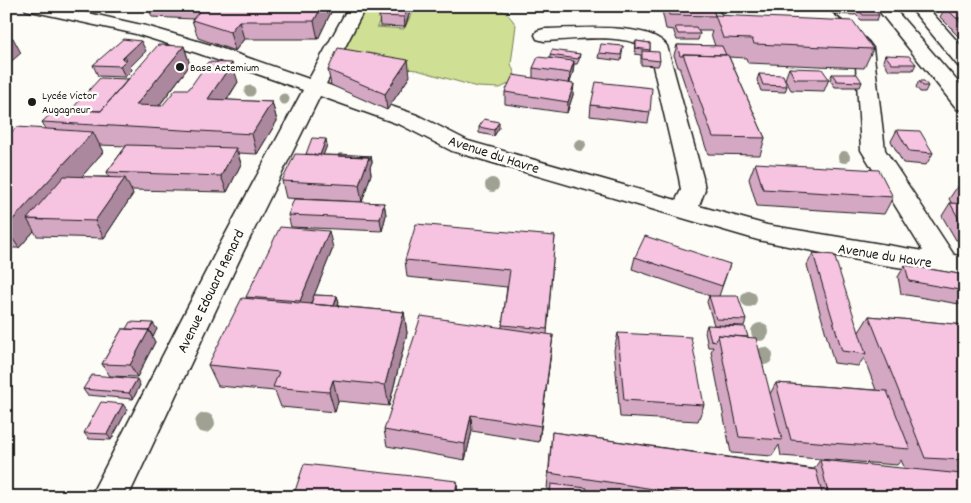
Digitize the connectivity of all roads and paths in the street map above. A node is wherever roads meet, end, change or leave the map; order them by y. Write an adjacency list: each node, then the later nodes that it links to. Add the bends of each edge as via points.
1 (32, 6): 9 (street, Avenue du Havre, via 140,30)
2 (358, 6): 9 (street, Avenue Edouard Renard)
3 (723, 6): 6 (street, via 739,14)
4 (883, 6): 10 (street)
5 (917, 6): 8 (street)
6 (818, 11): 12 (street, via 856,38 864,48 872,150)
7 (544, 35): 11 (street, via 629,34 648,39 658,46 693,190)
8 (965, 62)
9 (314, 87): 11 (street, Avenue du Havre, via 409,120 460,146); 13 (street, Avenue Edouard Renard, via 217,274)
10 (965, 104)
11 (684, 211): 12 (street, Avenue du Havre, via 767,234)
12 (955, 266)
13 (109, 497)

